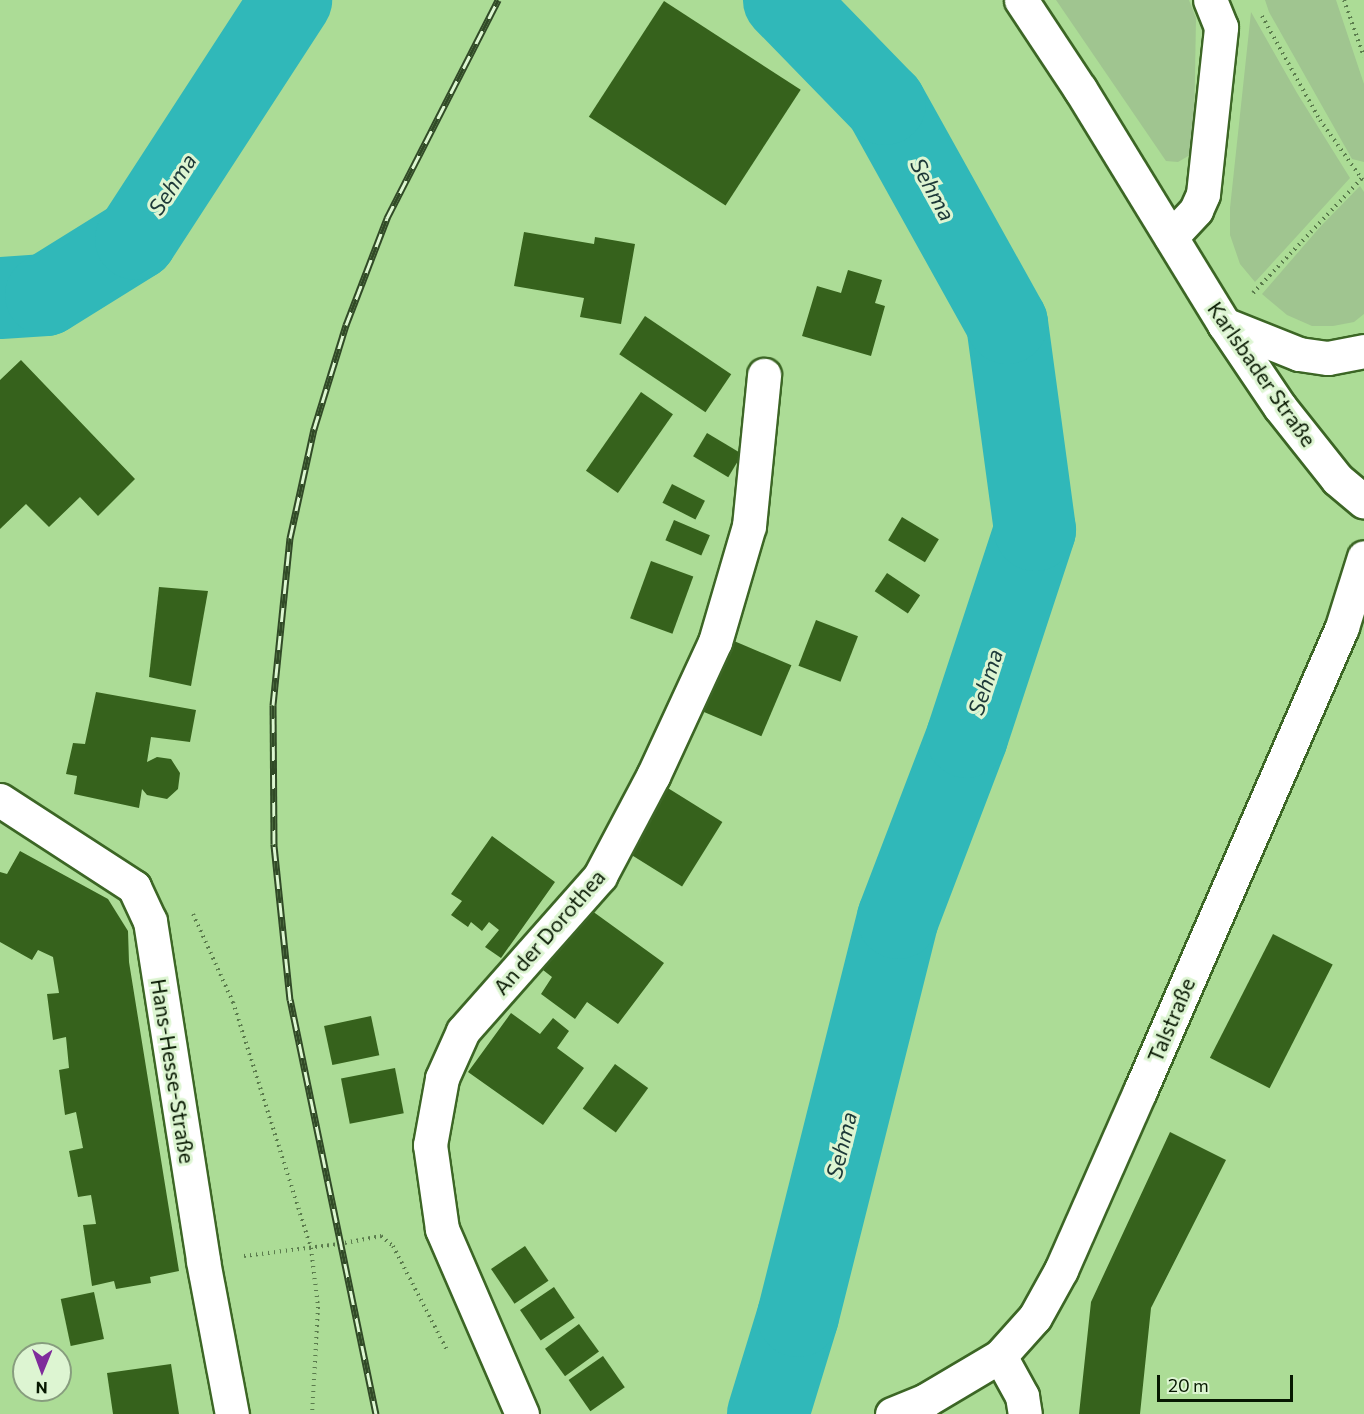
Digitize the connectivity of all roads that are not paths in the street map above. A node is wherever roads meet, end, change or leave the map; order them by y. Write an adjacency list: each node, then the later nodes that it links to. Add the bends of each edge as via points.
1 (1021, 0): 3 (street, Karlsbader Straße)
2 (1210, 0): 3 (street, via 1221,27 1203,194 1196,210)
3 (1171, 237): 4 (street, Karlsbader Straße)
4 (1224, 324): 5 (street, via 1299,354 1328,358); 7 (street, Karlsbader Straße, via 1280,407 1337,479)
5 (1364, 351)
6 (764, 375): 12 (street, An der Dorothea, via 749,526 711,652 653,776 600,876 463,1031 442,1078 430,1145 442,1228)
7 (1364, 502)
8 (1364, 557): 10 (street, Talstraße, via 1342,627 1061,1270 1035,1317)
9 (0, 800): 11 (street, Hans-Hesse-Straße, via 134,887 150,921 203,1261)
10 (1000, 1356): 13 (street, Talstraße, via 926,1400); 14 (street, via 1022,1396)
11 (232, 1414)
12 (522, 1414)
13 (892, 1414)
14 (1025, 1414)

